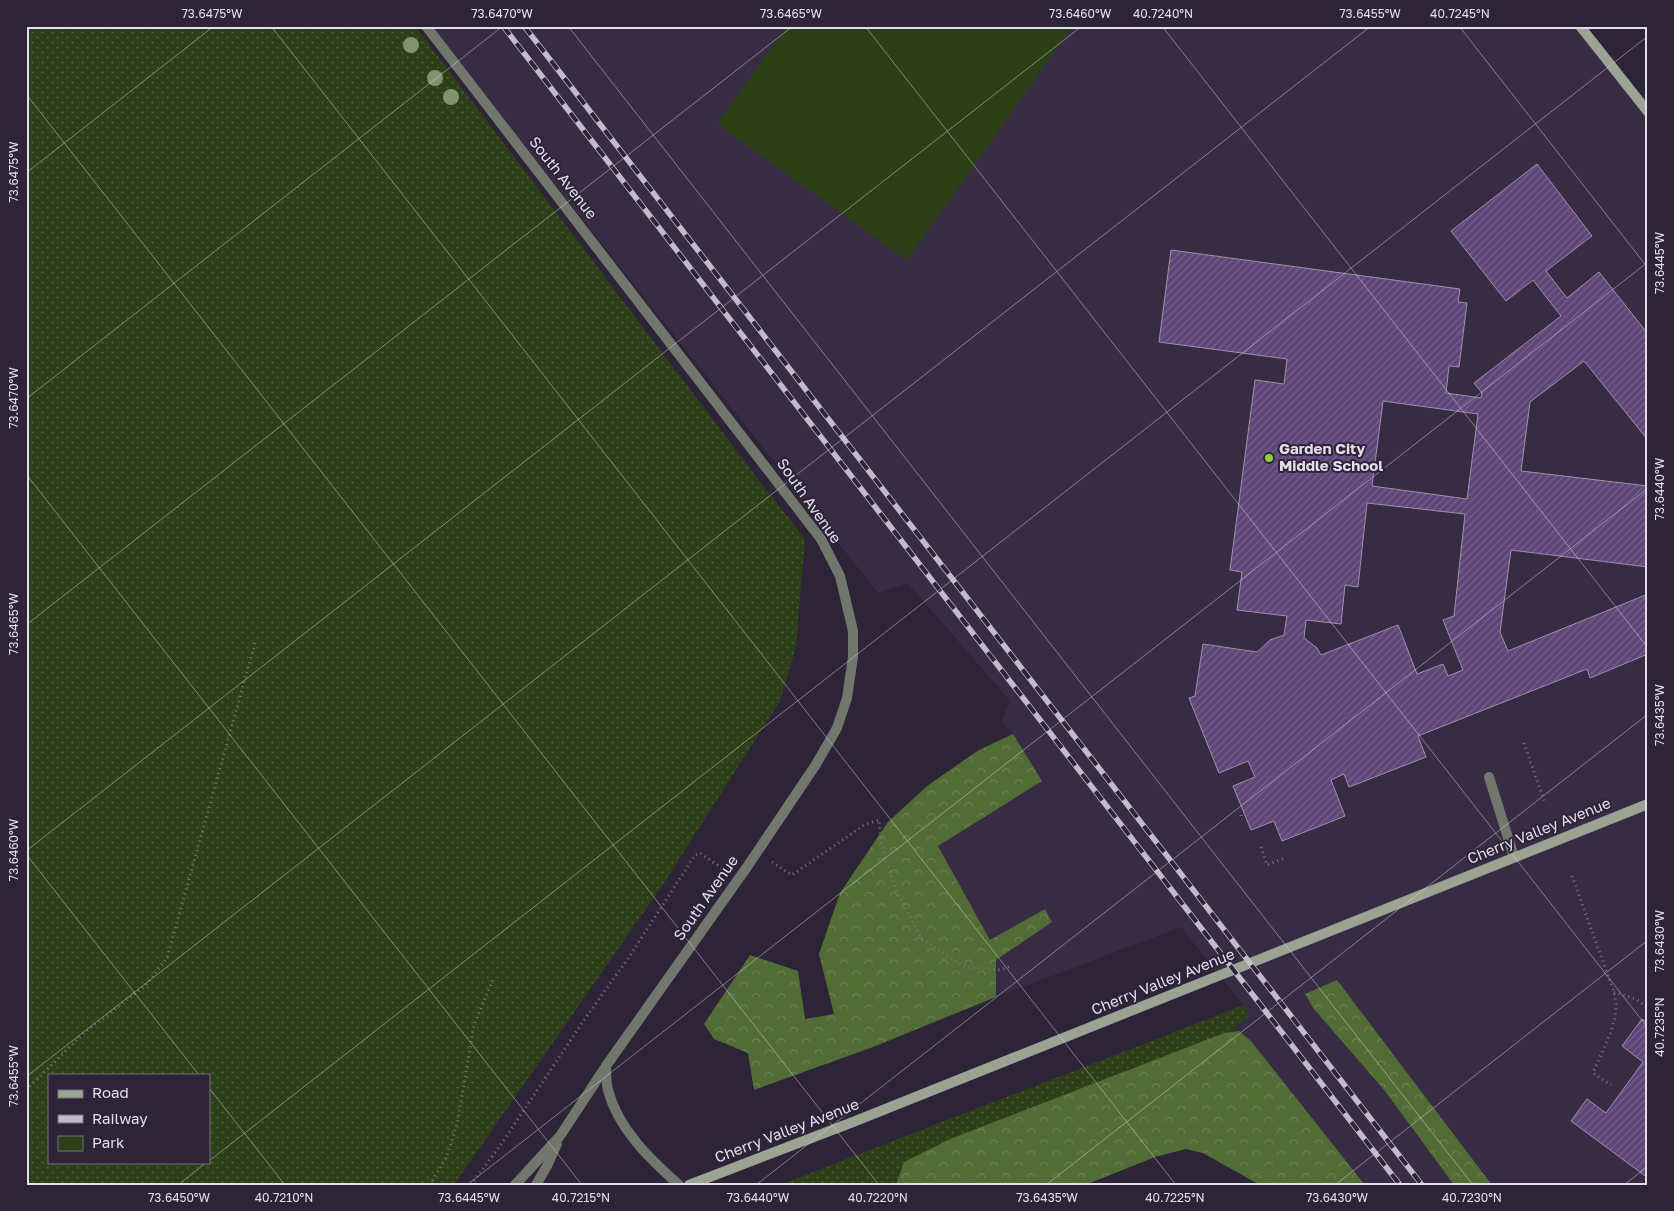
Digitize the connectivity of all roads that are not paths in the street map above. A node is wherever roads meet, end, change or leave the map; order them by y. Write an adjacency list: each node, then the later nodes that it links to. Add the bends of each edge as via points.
1 (426, 26): 7 (street, South Avenue, via 800,509 821,539 840,576 853,632 847,698 816,766)
2 (1580, 26): 3 (main road)
3 (1648, 112)
4 (1489, 777): 6 (street)
5 (1648, 804): 6 (main road, Cherry Valley Avenue)
6 (1514, 858): 12 (main road, Cherry Valley Avenue)
7 (606, 1066): 8 (street, South Avenue); 11 (street, via 608,1089 618,1115 648,1155)
8 (560, 1136): 9 (street); 10 (street)
9 (515, 1185)
10 (536, 1185)
11 (679, 1185)
12 (689, 1185)

